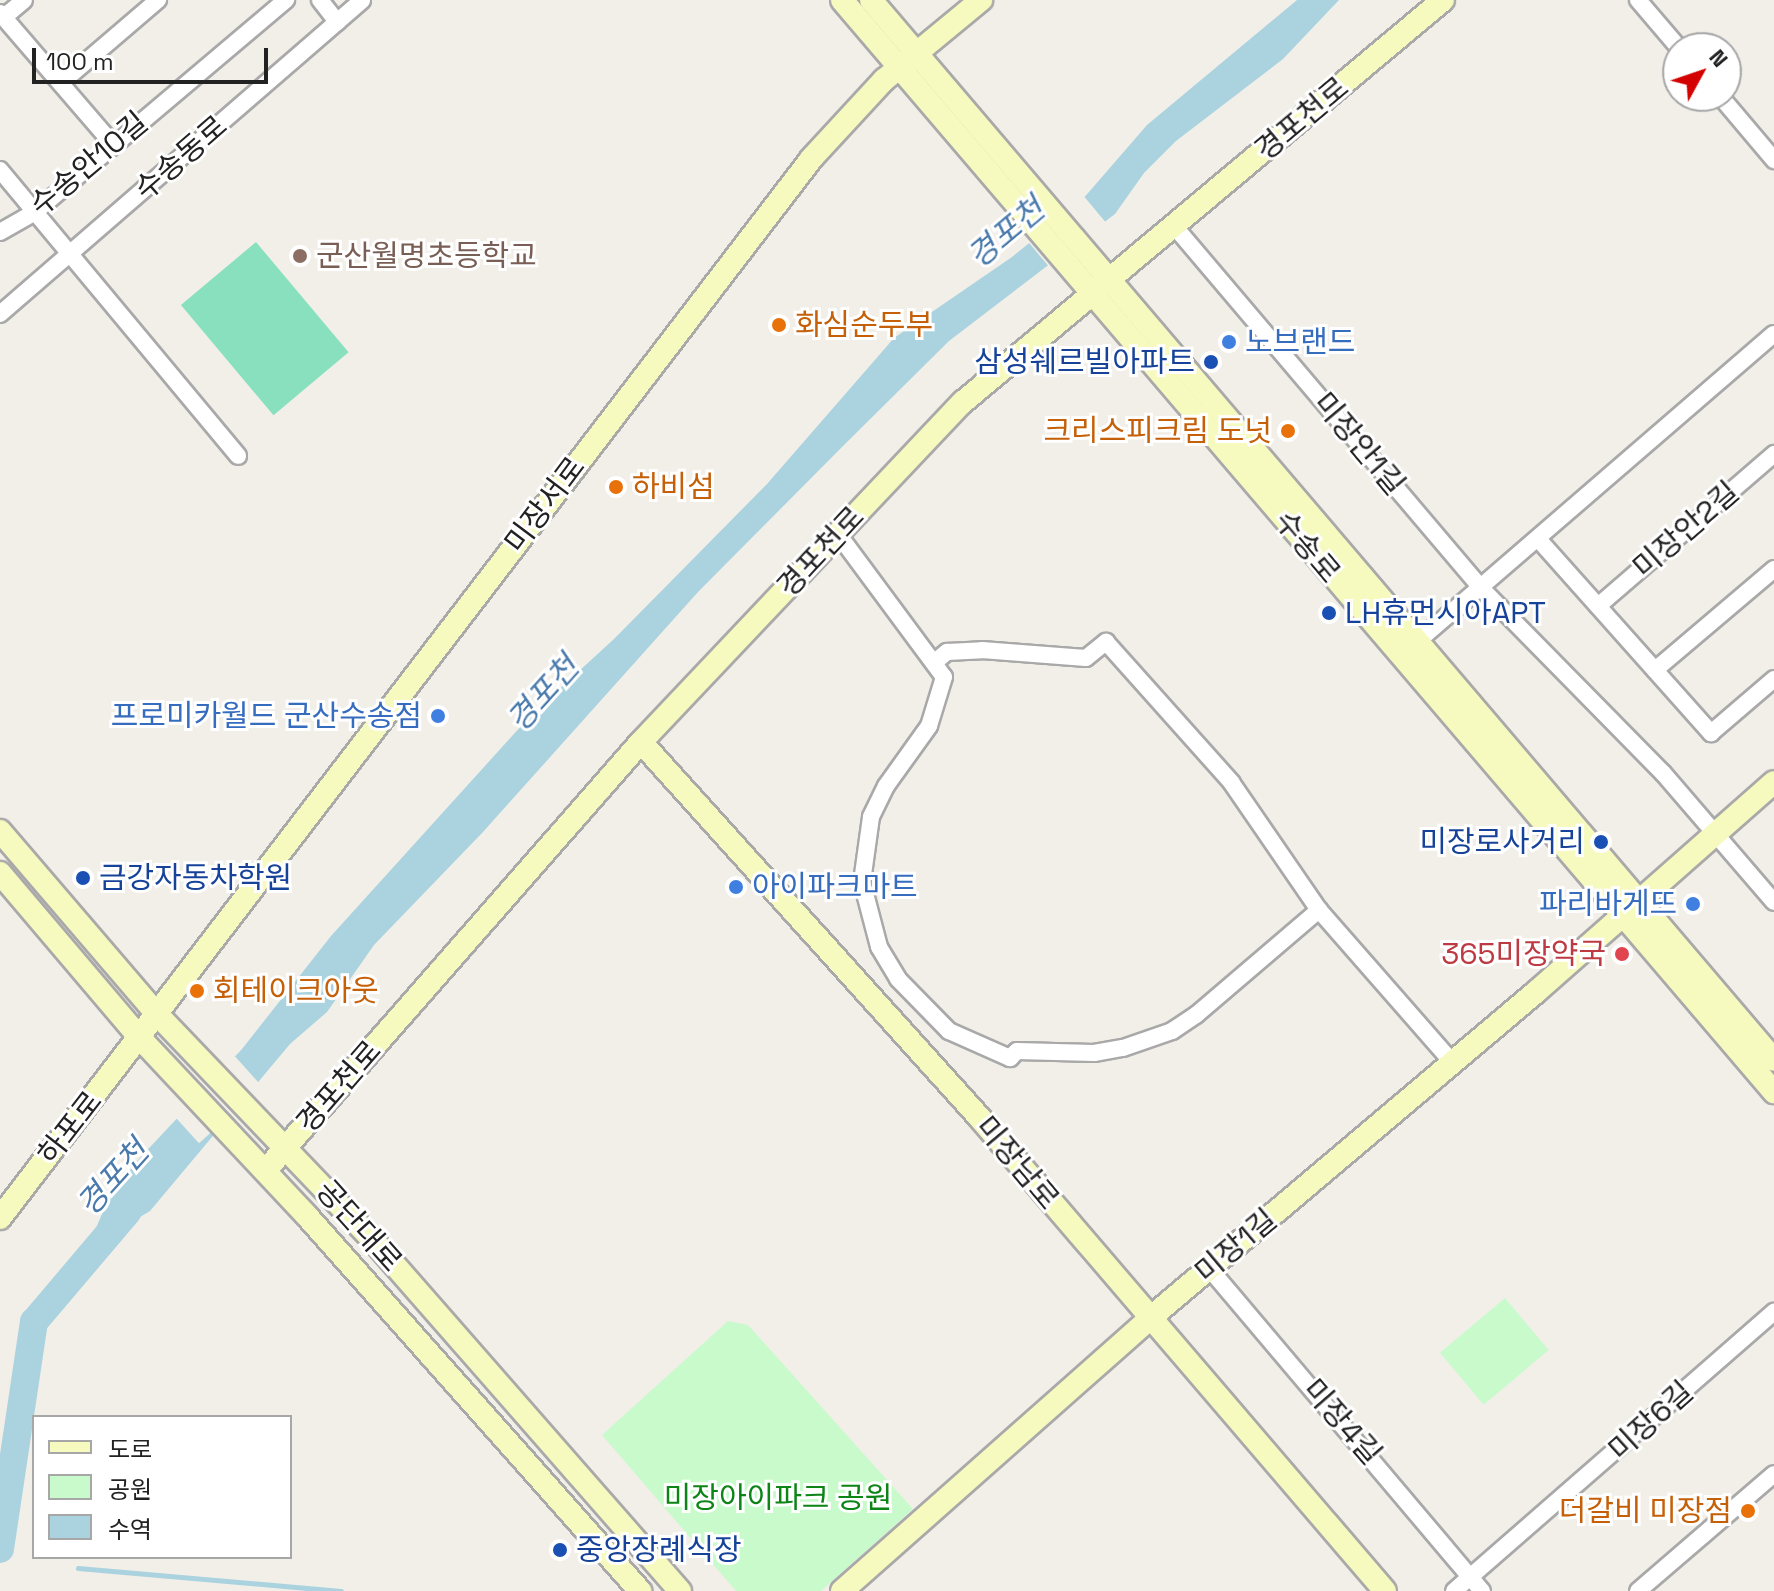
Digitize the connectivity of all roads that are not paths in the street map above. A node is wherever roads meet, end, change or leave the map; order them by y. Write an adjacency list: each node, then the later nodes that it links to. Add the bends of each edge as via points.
1 (24, 0): 11 (street)
2 (158, 0): 15 (street)
3 (286, 0): 17 (street, 수송안10길)
4 (320, 0): 12 (street)
5 (362, 0): 12 (street, 수송동로)
6 (842, 0): 14 (street, 수송로)
7 (871, 0): 14 (street, 수송로)
8 (981, 0): 14 (street, 미장서로)
9 (1443, 0): 21 (street, 경포천로)
10 (1638, 0): 13 (street)
11 (2, 15): 15 (street)
12 (337, 22): 23 (street, 수송동로)
13 (1665, 32)
14 (908, 60): 24 (street, 수송로); 46 (street, 미장서로, via 811,159)
15 (61, 83): 17 (street)
16 (1734, 112): 18 (street)
17 (112, 143): 20 (street, 수송안10길)
18 (1774, 160)
19 (0, 170): 20 (street)
20 (35, 212): 22 (street, 수송안10길); 23 (street)
21 (1175, 227): 24 (street, 경포천로); 32 (street, 미장안1길)
22 (0, 232)
23 (70, 255): 25 (street, 수송동로); 28 (street)
24 (1098, 280): 29 (street, 경포천로, via 963,402); 34 (street, 수송로); 44 (street, 수송로)
25 (0, 314)
26 (1774, 334): 30 (street)
27 (1774, 454): 33 (street, 미장안2길)
28 (238, 456)
29 (838, 534): 35 (street); 38 (street, 경포천로)
30 (1539, 540): 32 (street); 33 (street)
31 (1774, 569): 36 (street)
32 (1481, 588): 34 (street); 41 (street, 미장안1길, via 1663,773)
33 (1598, 606): 36 (street)
34 (1418, 641): 44 (street, 수송로)
35 (935, 662): 45 (street, via 947,652 982,650 1086,658 1106,642 1231,782); 45 (street, via 944,677 929,726 886,786 871,817 862,882 879,947 898,979 949,1031 1010,1058 1017,1051 1094,1053 1123,1048 1172,1031 1196,1015)
36 (1655, 670): 37 (street, via 1711,733)
37 (1774, 679)
38 (641, 742): 51 (street, 경포천로); 56 (street, 미장남로, via 979,1117)
39 (1774, 782): 41 (street, 미장1길)
40 (0, 831): 46 (street, 공단대로)
41 (1715, 834): 43 (street, 미장안1길); 44 (street, 미장1길)
42 (0, 873): 47 (street, 공단대로)
43 (1774, 902)
44 (1632, 908): 48 (street, 수송로); 49 (street, 미장1길); 50 (street, 수송로)
45 (1319, 910): 49 (street)
46 (156, 1013): 47 (street, 미장서로); 51 (street, 공단대로)
47 (139, 1037): 52 (street, 공단대로); 53 (street, 하포로)
48 (1774, 1060)
49 (1452, 1062): 54 (street, 미장1길)
50 (1774, 1092)
51 (286, 1148): 52 (street, 경포천로); 60 (street, 공단대로)
52 (262, 1169): 59 (street, 공단대로)
53 (0, 1218)
54 (1209, 1268): 56 (street, 미장1길); 58 (street, 미장4길)
55 (1774, 1312): 58 (street, 미장6길)
56 (1149, 1319): 61 (street, 미장1길); 62 (street, 미장남로)
57 (1774, 1474): 64 (street)
58 (1477, 1584): 63 (street, 미장6길)
59 (640, 1591)
60 (680, 1591)
61 (842, 1591)
62 (1385, 1591)
63 (1454, 1591)
64 (1638, 1591)

